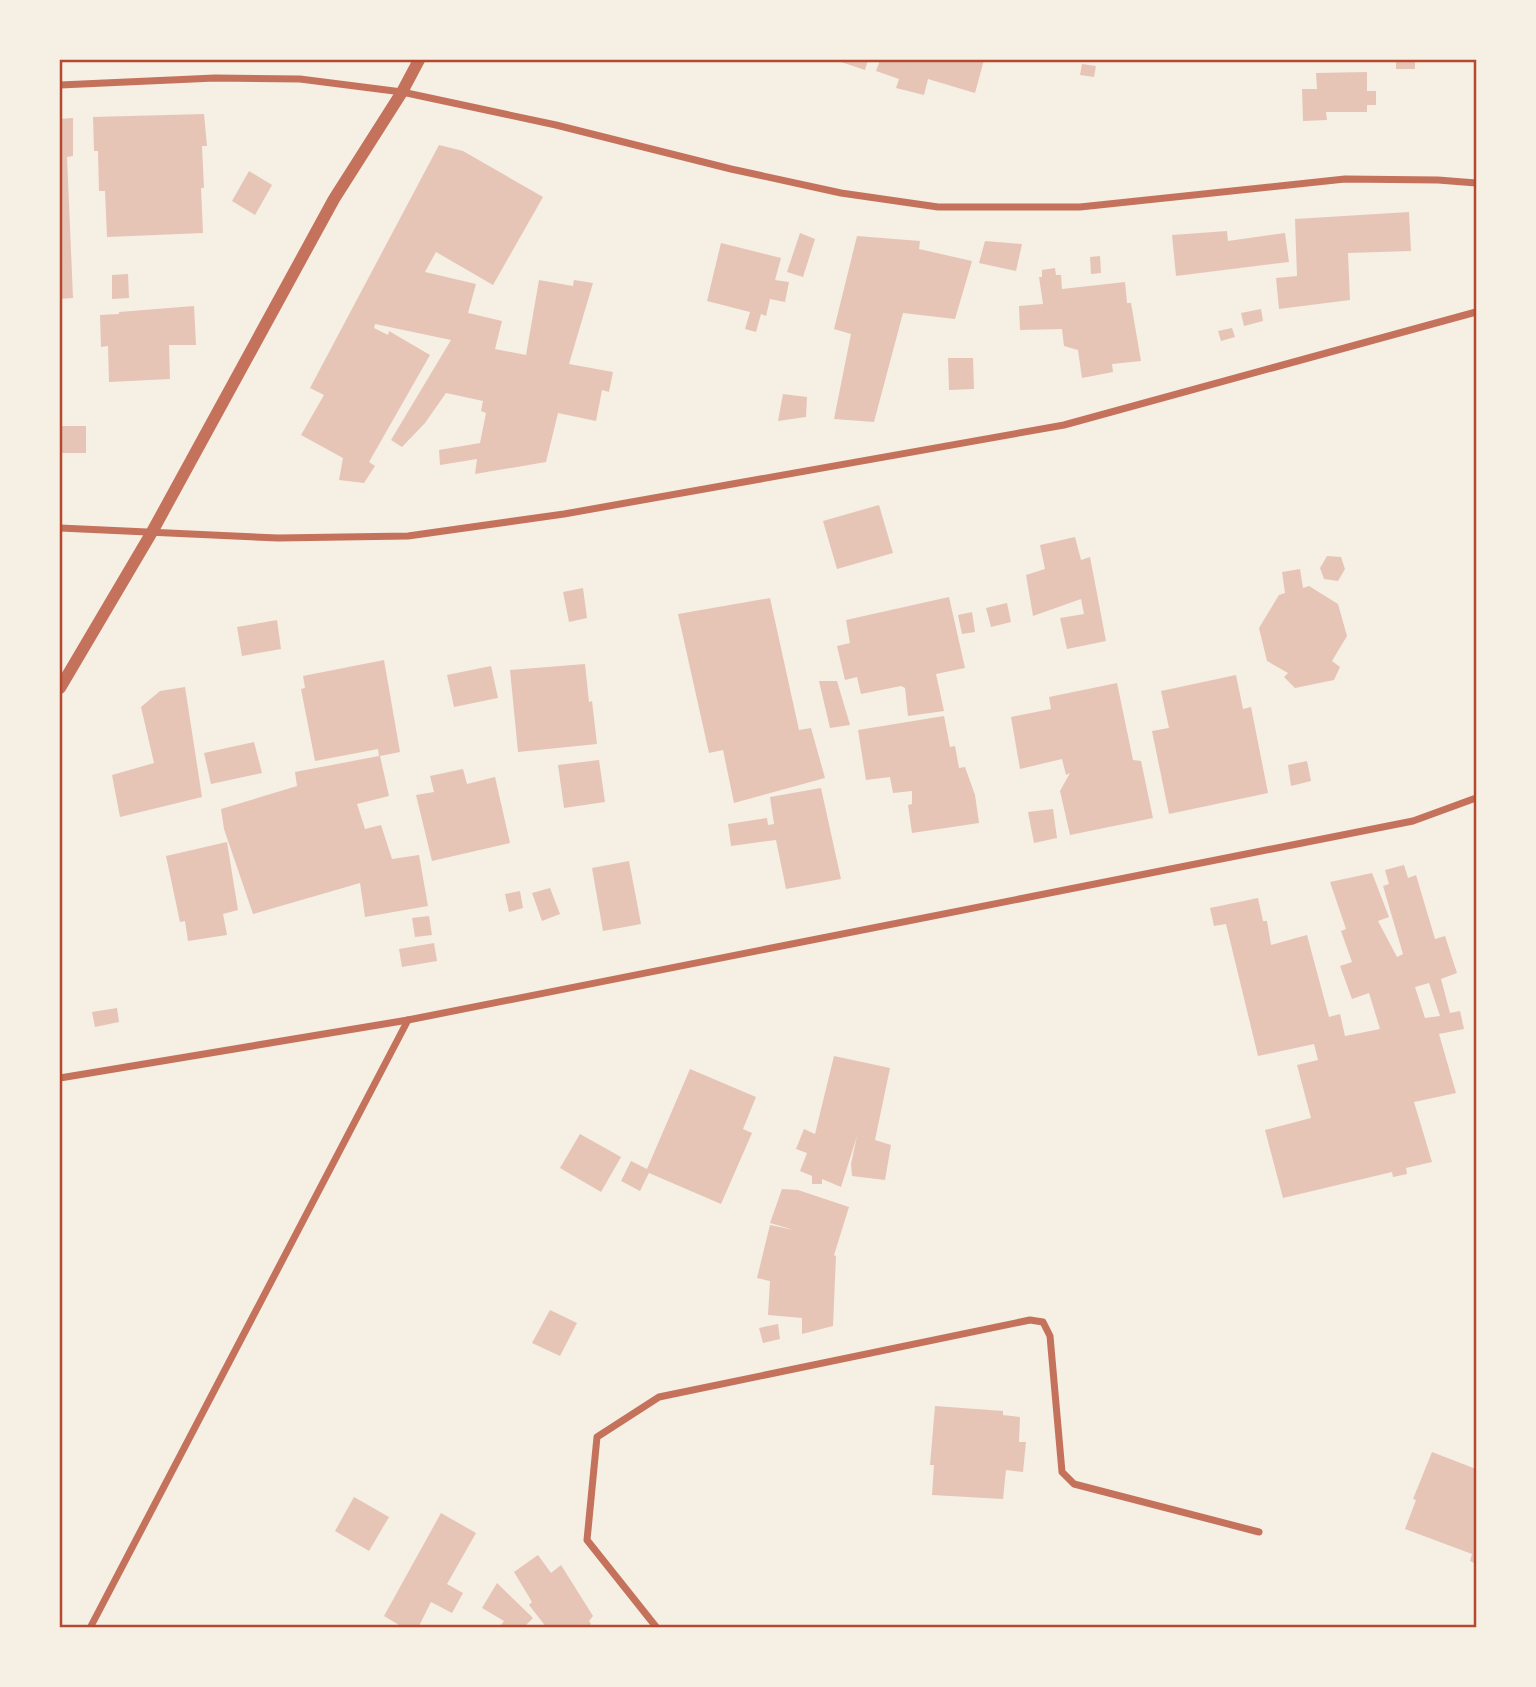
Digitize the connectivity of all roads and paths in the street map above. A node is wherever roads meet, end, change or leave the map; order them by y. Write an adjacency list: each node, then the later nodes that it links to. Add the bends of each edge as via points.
1 (419, 60): 3 (street)
2 (60, 85): 3 (street, via 300,79)
3 (402, 92): 4 (street, via 731,170 938,207 1080,207 1345,179); 7 (street, via 334,199)
4 (1476, 183)
5 (1476, 312): 7 (street, via 1064,425 564,514 408,536 278,538)
6 (60, 528): 7 (street)
7 (152, 532): 8 (street)
8 (60, 688)
9 (1476, 798): 10 (street, via 1413,821)
10 (408, 1020): 11 (street); 13 (street)
11 (60, 1078)
12 (1259, 1532): 14 (street, via 1074,1484 1062,1472 1051,1336 1043,1322 1030,1320 659,1397 597,1437 587,1540)
13 (90, 1628)
14 (657, 1628)

